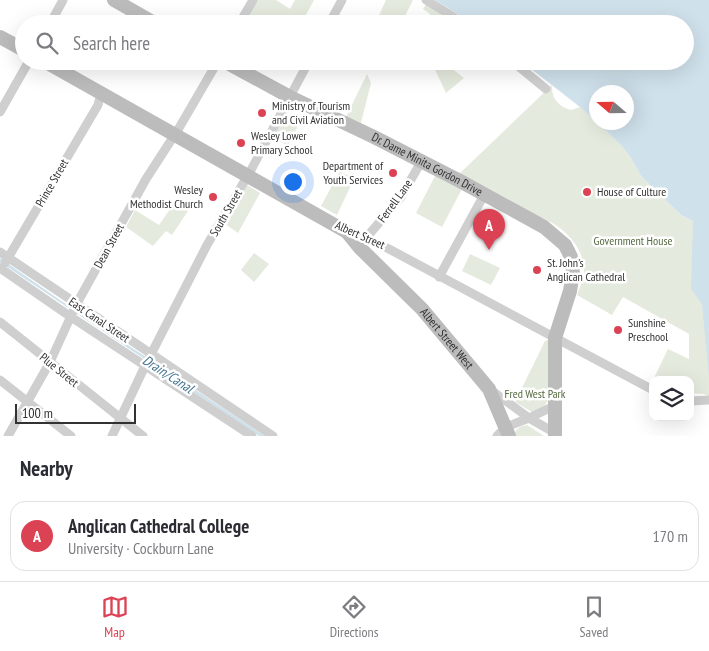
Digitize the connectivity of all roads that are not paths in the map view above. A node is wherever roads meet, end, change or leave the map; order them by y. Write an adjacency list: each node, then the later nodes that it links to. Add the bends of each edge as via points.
1 (63, 0): 6 (street)
2 (114, 0): 7 (main road)
3 (253, 0): 8 (street)
4 (342, 0): 9 (street)
5 (426, 0): 10 (street)
6 (55, 15)
7 (140, 15)
8 (244, 15)
9 (334, 15)
10 (450, 15)
11 (0, 37): 12 (main road)
12 (15, 45)
13 (25, 70): 22 (street)
14 (60, 70): 20 (main road, Albert Street)
15 (213, 70): 23 (street, Dean Street)
16 (240, 70): 21 (main road, Dr. Dame Minita Gordon Drive)
17 (304, 70): 21 (street, South Street)
18 (522, 70): 19 (street)
19 (546, 89)
20 (101, 94): 23 (main road, Albert Street); 30 (street, Prince Street, via 98,105)
21 (290, 97): 24 (main road, Dr. Dame Minita Gordon Drive); 25 (street, South Street)
22 (0, 112)
23 (174, 135): 25 (main road, Albert Street); 32 (street, Dean Street, via 146,179)
24 (421, 162): 26 (main road, Dr. Dame Minita Gordon Drive); 28 (street, Ferrell Lane, via 401,196)
25 (247, 176): 27 (main road, Albert Street); 35 (street, South Street, via 207,245)
26 (484, 195): 31 (street); 34 (main road, Dr. Dame Minita Gordon Drive, via 544,227 569,250 572,282)
27 (347, 232): 28 (street, Albert Street); 39 (main road, Albert Street West, via 422,309)
28 (366, 238): 31 (street, Albert Street)
29 (0, 252): 30 (street, East Canal Street)
30 (3, 266): 32 (street); 32 (street, East Canal Street)
31 (439, 277): 34 (street, Albert Street)
32 (74, 311): 35 (street, East Canal Street); 35 (street); 36 (street, Dean Street)
33 (0, 322): 36 (street, Plue Street)
34 (555, 338): 38 (street, Albert Street); 43 (main road, Dr. Dame Minita Gordon Drive)
35 (148, 361): 45 (street, South Street); 52 (street); 53 (street, East Canal Street)
36 (50, 362): 42 (street, Dean Street); 45 (street, Plue Street)
37 (0, 380): 42 (street)
38 (649, 388)
39 (489, 389): 44 (street, Albert Street West); 46 (main road)
40 (709, 400): 41 (street)
41 (694, 401)
42 (28, 402): 48 (street, Dean Street); 49 (street)
43 (554, 406): 44 (street); 47 (main road, Dr. Dame Minita Gordon Drive)
44 (529, 418): 46 (street); 47 (street, Albert Street West)
45 (121, 419): 50 (street, South Street); 51 (street, Plue Street)
46 (504, 433)
47 (555, 434)
48 (8, 436)
49 (71, 436)
50 (112, 436)
51 (143, 436)
52 (252, 436)
53 (272, 436)

